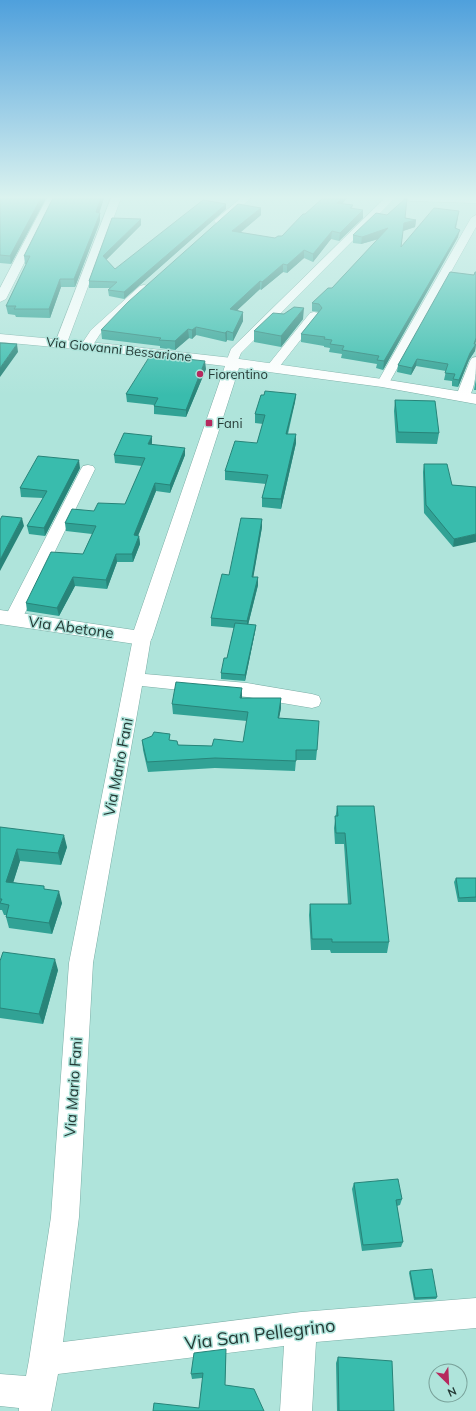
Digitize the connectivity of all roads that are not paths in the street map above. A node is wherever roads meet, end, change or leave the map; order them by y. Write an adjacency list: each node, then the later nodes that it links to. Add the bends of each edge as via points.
1 (18, 264): 6 (street)
2 (91, 264): 9 (street)
3 (324, 264): 12 (street, Via Mario Fani, via 235,352)
4 (450, 264): 14 (street)
5 (153, 280): 10 (street, via 95,332)
6 (0, 299)
7 (314, 315): 13 (street)
8 (0, 338): 9 (street, Via Giovanni Bessarione)
9 (61, 342): 10 (street, Via Giovanni Bessarione)
10 (87, 345): 12 (street, Via Giovanni Bessarione)
11 (476, 361): 15 (street)
12 (232, 362): 13 (street, Via Giovanni Bessarione); 18 (street, Via Mario Fani)
13 (272, 368): 14 (street, Via Giovanni Bessarione)
14 (383, 383): 15 (street, Via Giovanni Bessarione)
15 (470, 398)
16 (88, 469): 17 (street)
17 (7, 618): 18 (street, Via Abetone)
18 (142, 638): 19 (street, Via Mario Fani)
19 (134, 679): 20 (street, via 247,690); 23 (street, Via Mario Fani, via 81,963 65,1216)
20 (312, 701)
21 (476, 1313): 22 (street, Via San Pellegrino)
22 (301, 1328): 23 (street, Via San Pellegrino); 26 (street)
23 (45, 1360): 25 (street, Via Mario Fani)
24 (0, 1390): 25 (street)
25 (36, 1402)
26 (296, 1411)

